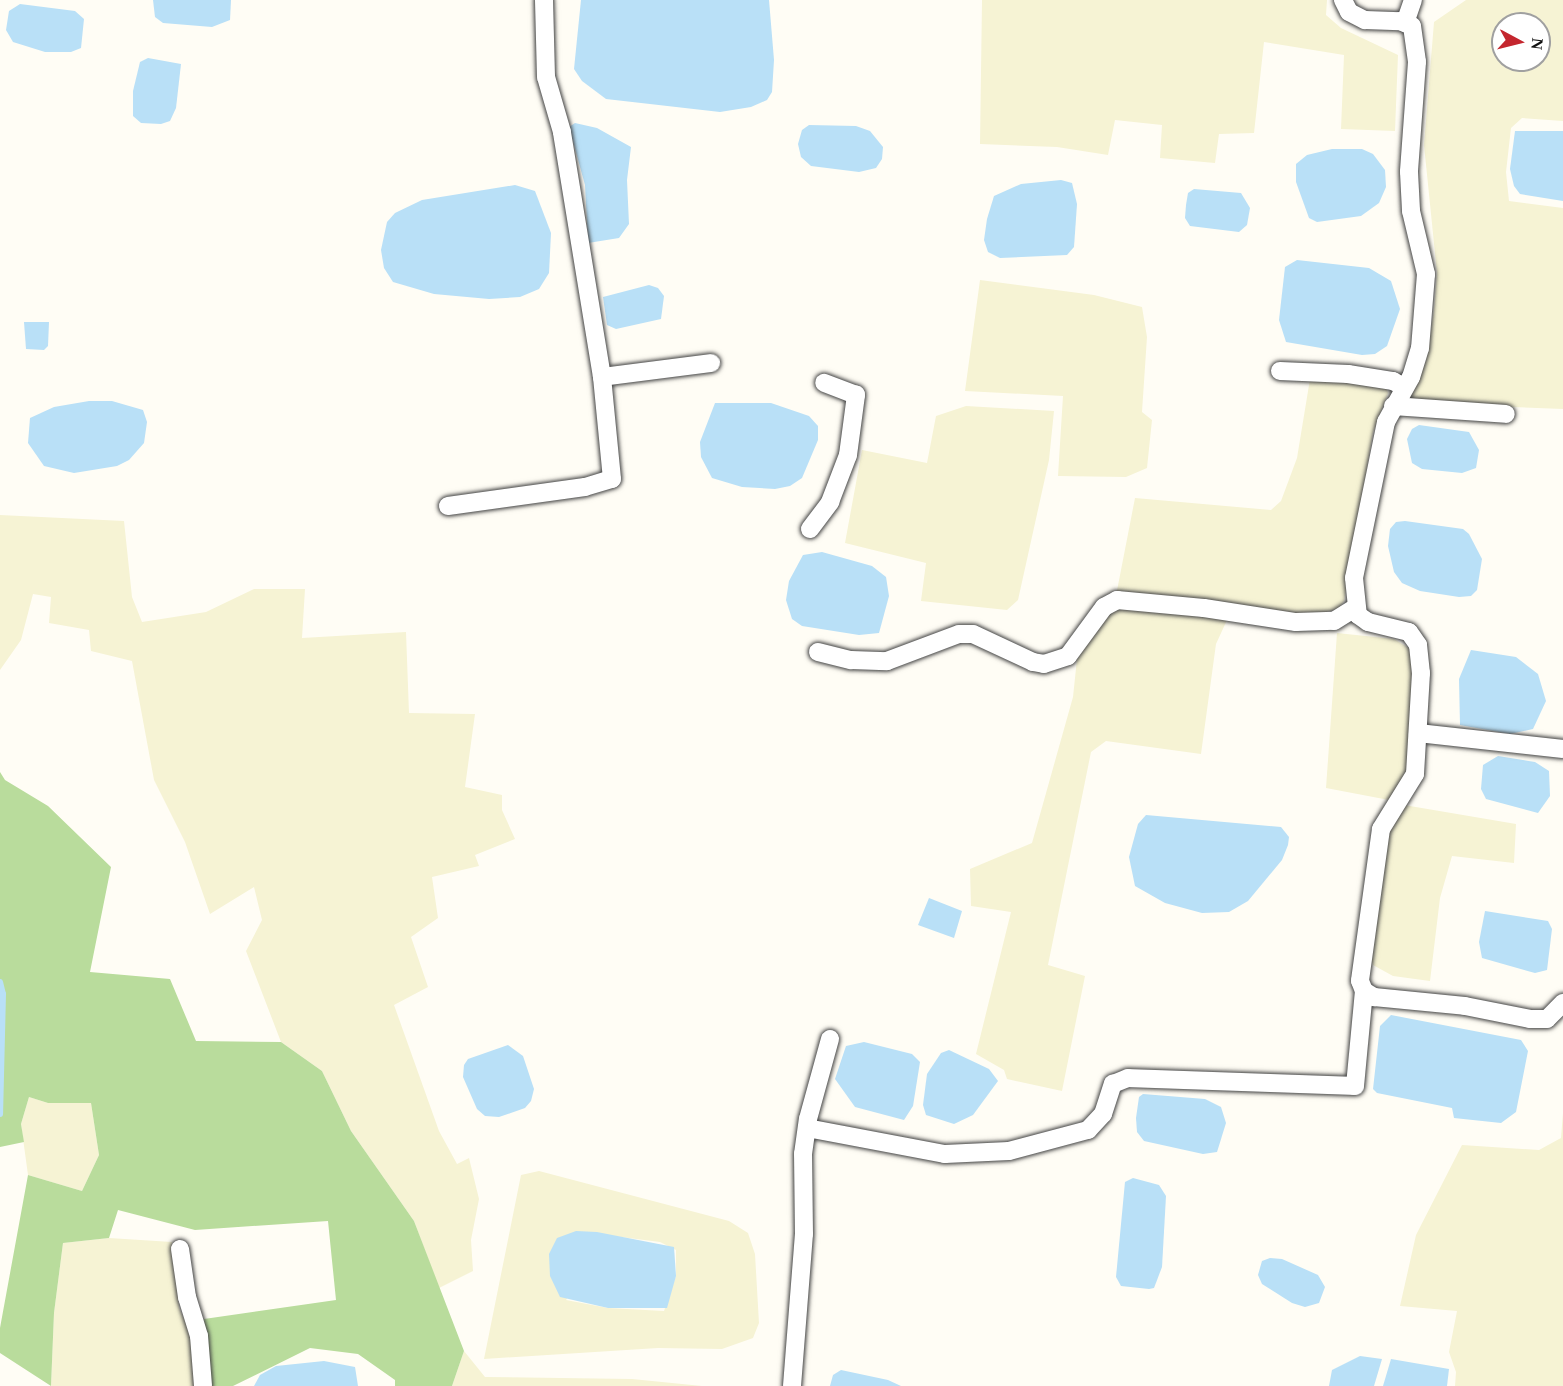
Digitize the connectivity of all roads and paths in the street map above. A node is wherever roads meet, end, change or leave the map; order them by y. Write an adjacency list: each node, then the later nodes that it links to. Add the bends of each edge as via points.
1 (544, 0): 7 (street, via 546,77 562,132)
2 (1343, 0): 4 (street, via 1349,12 1365,20)
3 (1413, 0): 4 (street)
4 (1405, 23): 9 (street, via 1412,26 1417,62 1409,172 1411,211 1426,274 1426,305 1418,358)
5 (711, 363): 7 (street)
6 (1280, 371): 9 (street, via 1348,374 1393,381)
7 (602, 377): 12 (street, via 612,478 585,487)
8 (824, 383): 13 (street, via 856,395 848,455 830,502)
9 (1404, 387): 10 (street)
10 (1393, 406): 11 (street); 14 (street, via 1358,543)
11 (1506, 414)
12 (448, 506)
13 (810, 529)
14 (1355, 608): 15 (street, via 1334,621 1296,622 1117,600 1104,607 1068,656 1044,664 973,633 959,634 887,661 851,660); 16 (street, via 1361,619 1409,632 1418,645)
15 (818, 652)
16 (1419, 733): 17 (street); 18 (street, via 1412,783 1385,822 1378,843 1360,981)
17 (1563, 749)
18 (1364, 991): 19 (street, via 1374,997 1465,1006 1530,1019 1547,1019); 21 (street, via 1356,1086 1128,1078 1113,1084 1103,1114 1088,1130 1009,1151 945,1154)
19 (1563, 1003)
20 (830, 1039): 21 (street)
21 (807, 1128): 24 (street)
22 (180, 1249): 23 (street, via 187,1297 199,1336)
23 (203, 1386)
24 (792, 1386)

